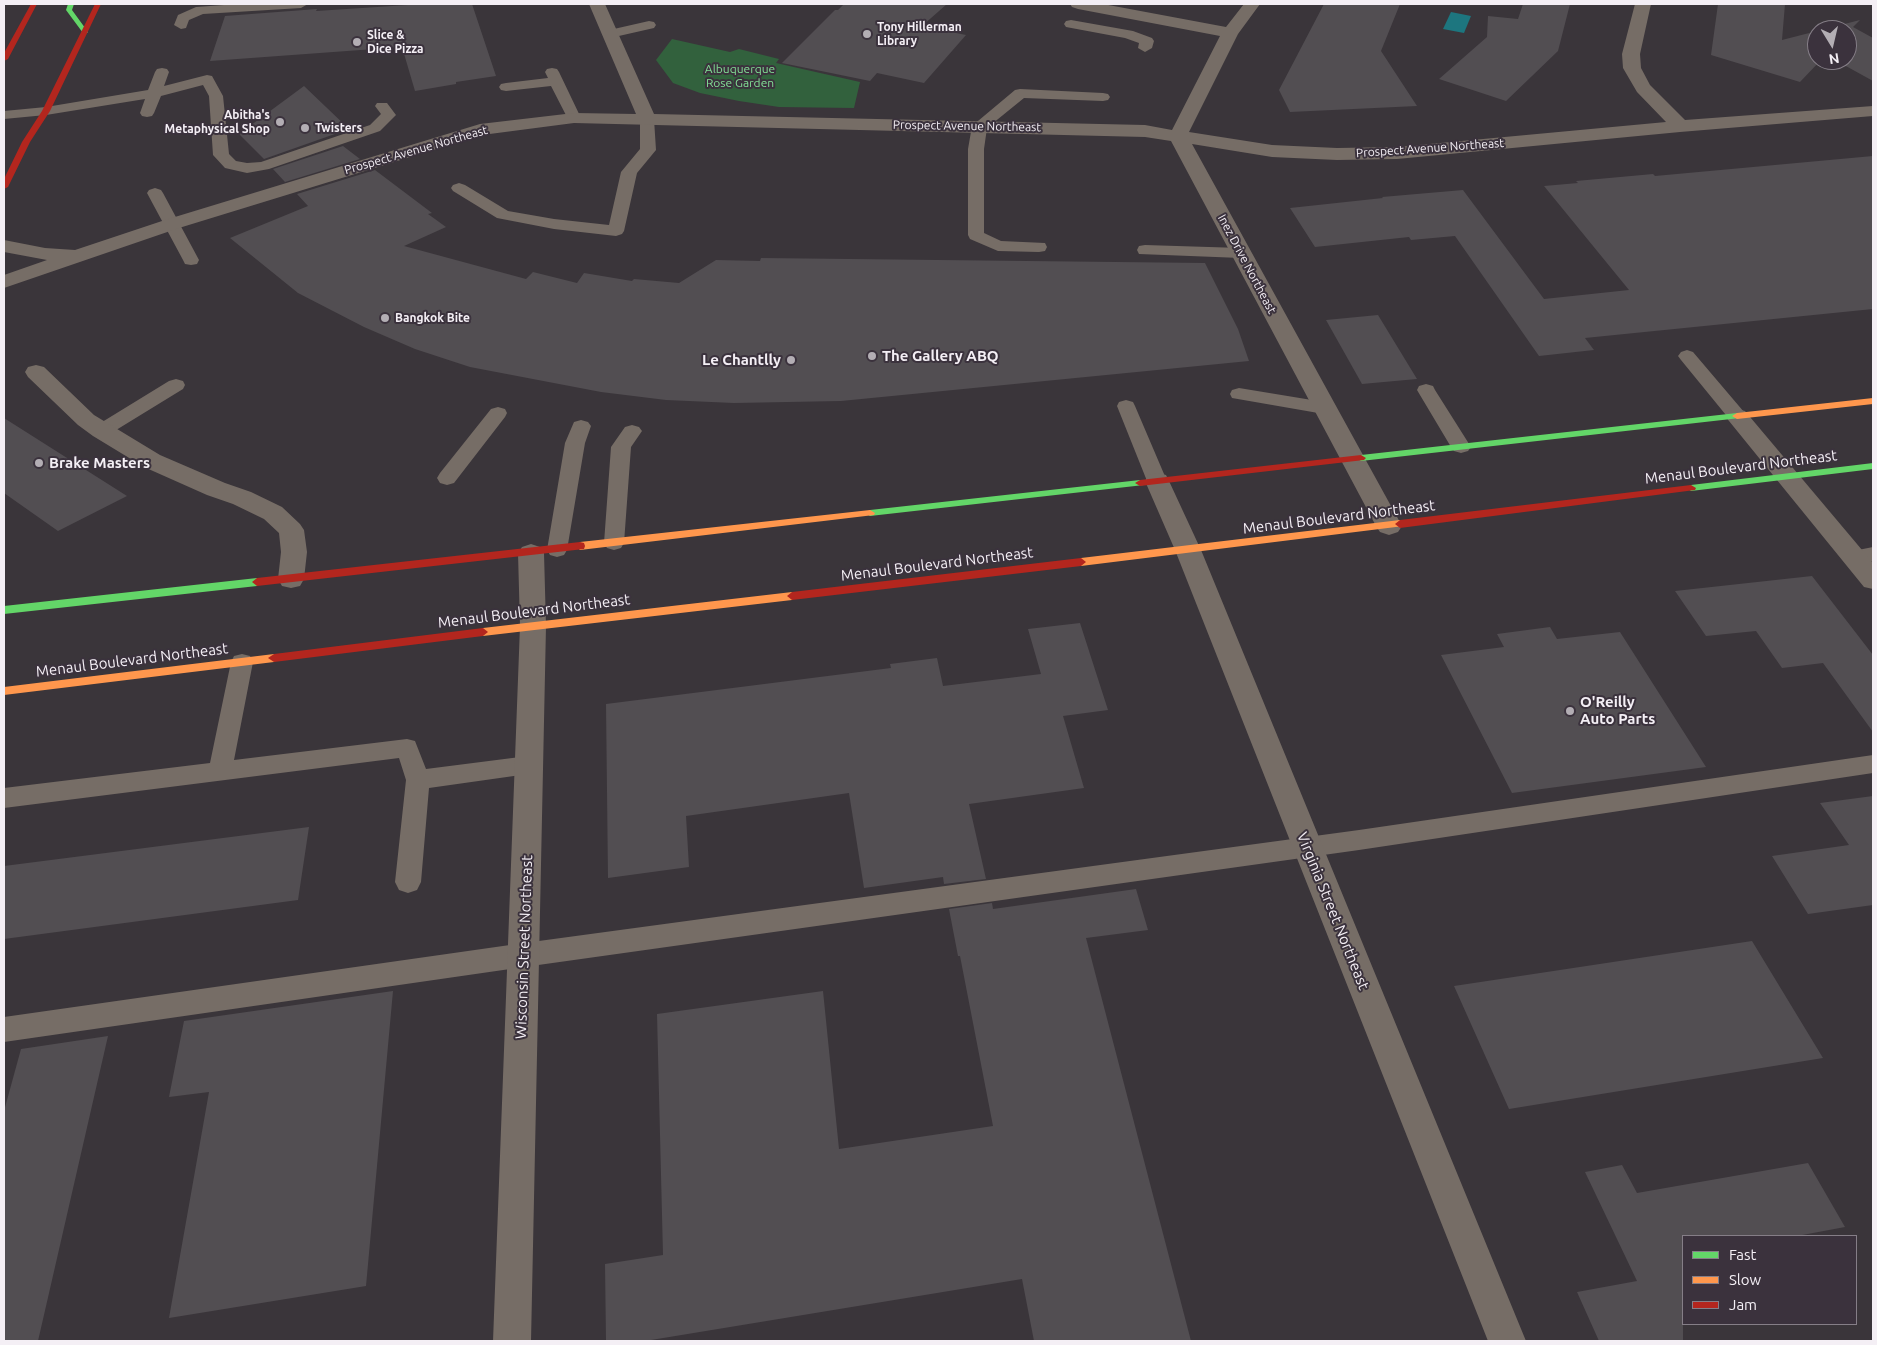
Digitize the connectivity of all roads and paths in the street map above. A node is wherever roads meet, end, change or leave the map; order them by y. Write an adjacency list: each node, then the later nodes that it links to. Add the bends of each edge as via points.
1 (34, 4): 16 (main road)
2 (71, 4): 12 (main road, via 68,10)
3 (98, 4): 12 (main road)
4 (301, 4): 10 (lane, via 201,10 183,18)
5 (596, 4): 14 (street)
6 (1078, 4): 13 (street)
7 (1252, 4): 13 (street)
8 (1643, 4): 29 (street, via 1631,54 1632,68 1643,88)
9 (1072, 24): 15 (lane, via 1128,34 1147,41)
10 (181, 25)
11 (649, 25): 14 (lane)
12 (85, 32): 22 (main road)
13 (1230, 33): 30 (street)
14 (610, 34): 27 (street)
15 (1145, 48)
16 (4, 60)
17 (162, 72): 19 (lane)
18 (506, 87): 26 (lane, via 554,76)
19 (154, 93): 21 (lane, via 207,80 216,96 221,155 231,165 247,168 263,166 375,128 389,115); 22 (lane); 24 (lane)
20 (1103, 97): 28 (lane, via 1020,93)
21 (382, 106)
22 (46, 111): 25 (lane); 31 (main road, via 26,142)
23 (1873, 111): 29 (street, Prospect Avenue Northeast)
24 (147, 113)
25 (4, 114)
26 (574, 118): 27 (street, Prospect Avenue Northeast); 34 (street, Prospect Avenue Northeast, via 480,130)
27 (647, 119): 28 (street, Prospect Avenue Northeast); 32 (lane, via 648,150 629,172 616,231 504,215)
28 (980, 126): 30 (street, Prospect Avenue Northeast, via 1145,131); 36 (lane, via 976,149 976,235 998,246)
29 (1680, 126): 30 (street, Prospect Avenue Northeast, via 1397,153 1272,151)
30 (1178, 136): 38 (street, Inez Drive Northeast)
31 (4, 187)
32 (459, 188)
33 (155, 193): 34 (lane)
34 (172, 224): 39 (street, Prospect Avenue Northeast); 40 (lane)
35 (4, 246): 39 (street, Prospect Avenue Northeast, via 45,254)
36 (1039, 247)
37 (1145, 250): 38 (lane)
38 (1241, 253): 49 (street, Inez Drive Northeast)
39 (78, 255): 41 (street, Prospect Avenue Northeast)
40 (191, 260)
41 (4, 282)
42 (1687, 356): 51 (lane)
43 (36, 372): 53 (street)
44 (176, 385): 53 (lane)
45 (1426, 390): 55 (lane)
46 (1239, 394): 49 (lane)
47 (1873, 401): 51 (main road)
48 (1126, 406): 60 (lane)
49 (1324, 408): 56 (street, Inez Drive Northeast)
50 (498, 413): 59 (lane)
51 (1737, 416): 55 (main road); 58 (street)
52 (581, 426): 63 (lane, via 575,443)
53 (101, 431): 67 (street, via 152,461 273,513 291,530 294,552)
54 (632, 431): 62 (lane, via 621,447)
55 (1461, 447): 56 (main road)
56 (1352, 459): 60 (main road); 61 (street, Inez Drive Northeast)
57 (1873, 466): 58 (main road, Menaul Boulevard Northeast)
58 (1788, 476): 61 (main road, Menaul Boulevard Northeast); 66 (street)
59 (447, 478)
60 (1157, 481): 62 (main road); 64 (street, Virginia Street Northeast)
61 (1389, 526): 64 (main road, Menaul Boulevard Northeast)
62 (614, 543): 63 (main road)
63 (557, 550): 65 (main road)
64 (1188, 550): 70 (main road, Menaul Boulevard Northeast); 78 (street, Virginia Street Northeast)
65 (531, 552): 67 (main road); 70 (street, Wisconsin Street Northeast)
66 (1864, 556): 68 (street)
67 (291, 579): 69 (main road)
68 (1873, 580)
69 (4, 610)
70 (532, 626): 71 (main road, Menaul Boulevard Northeast); 74 (street, Wisconsin Street Northeast)
71 (242, 662): 72 (main road, Menaul Boulevard Northeast); 75 (lane)
72 (4, 691)
73 (1873, 764): 78 (lane)
74 (528, 765): 76 (lane); 80 (street, Wisconsin Street Northeast)
75 (220, 771): 76 (lane, via 407,748); 77 (lane)
76 (418, 780): 79 (lane)
77 (4, 798)
78 (1308, 847): 80 (lane); 83 (street, Virginia Street Northeast)
79 (408, 882)
80 (524, 955): 81 (lane); 82 (street, Wisconsin Street Northeast)
81 (4, 1030)
82 (512, 1341)
83 (1507, 1341)

